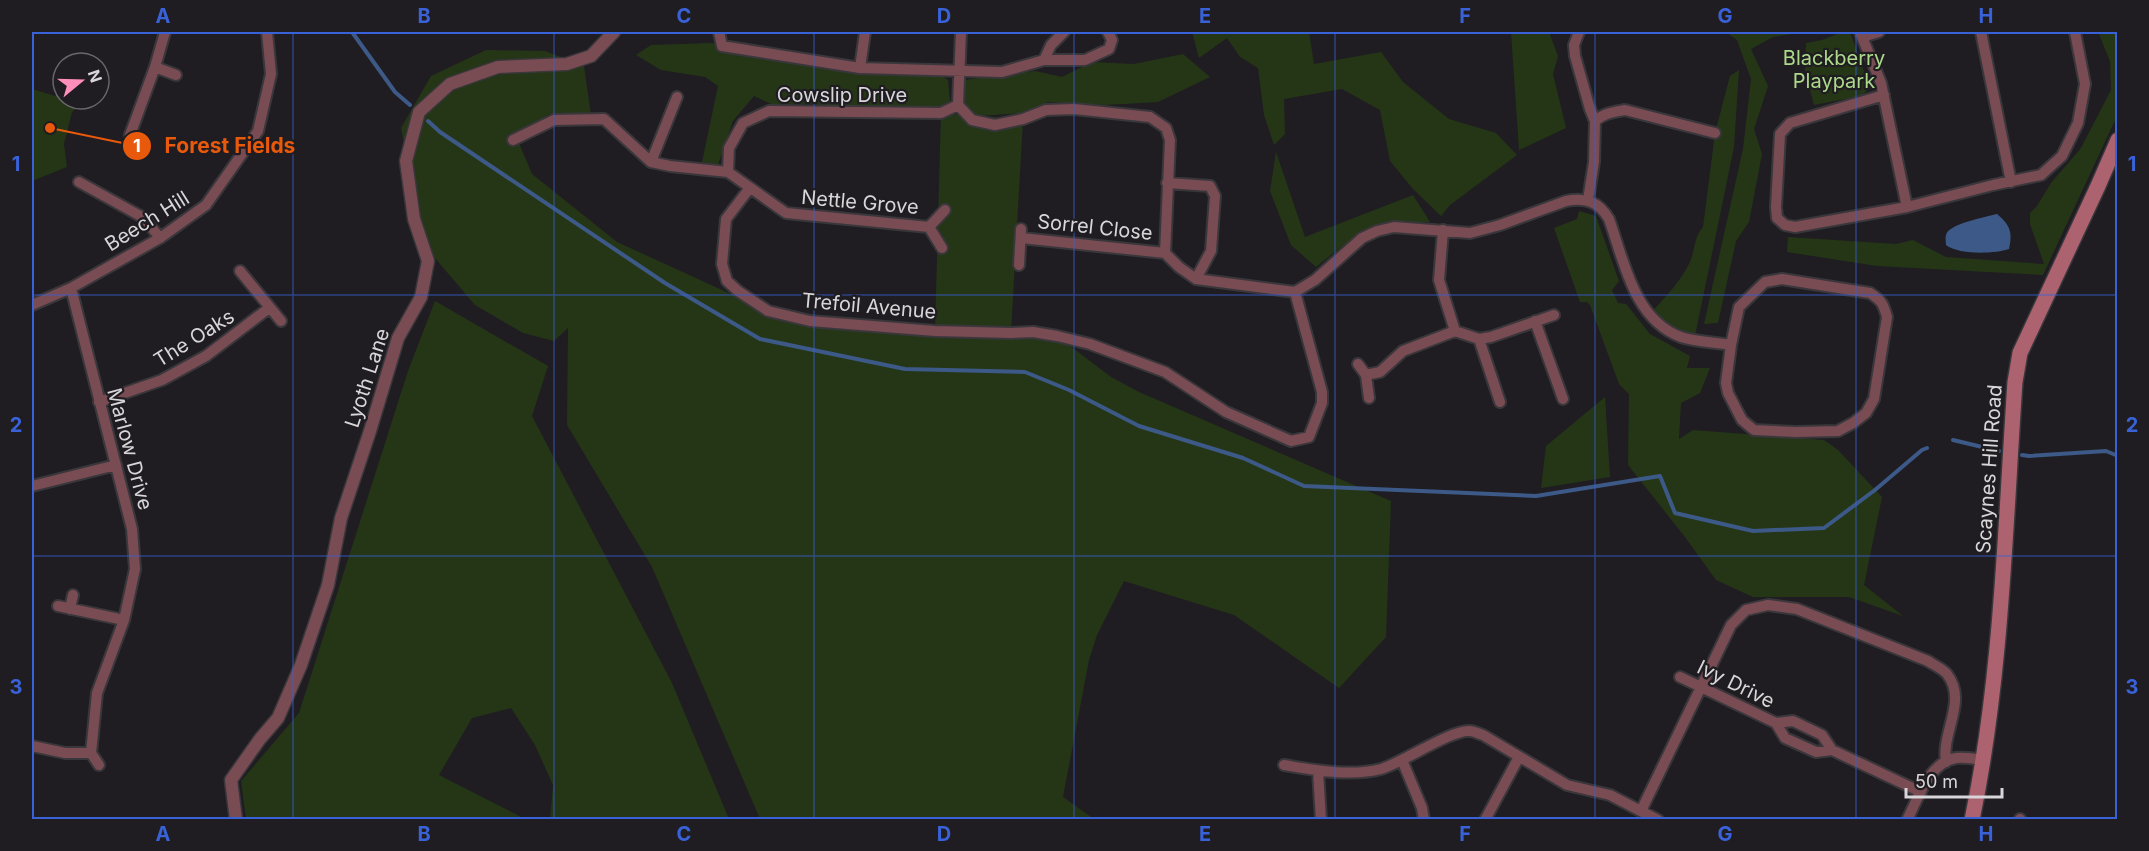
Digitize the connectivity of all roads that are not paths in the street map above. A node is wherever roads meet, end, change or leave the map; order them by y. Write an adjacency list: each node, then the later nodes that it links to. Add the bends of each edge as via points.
1 (165, 32): 15 (street)
2 (267, 32): 38 (street, Beech Hill, via 271,74 258,131 206,205)
3 (614, 32): 81 (street, Lyoth Lane, via 591,56 567,64 498,68 450,84 419,112 406,161 414,219 428,261 421,297 398,338 340,518 328,585 301,665 278,718 231,780)
4 (719, 32): 16 (street, via 722,46)
5 (865, 32): 16 (street)
6 (961, 32): 17 (street)
7 (1064, 32): 14 (street, via 1051,45)
8 (1108, 32): 14 (street, via 1112,39 1108,49 1085,60)
9 (1579, 32): 22 (street, via 1575,56)
10 (1879, 32): 13 (street)
11 (1982, 32): 30 (street)
12 (2075, 32): 30 (street, via 2085,84 2078,123 2062,156 2041,175)
13 (1862, 34): 19 (street)
14 (1044, 60): 17 (street, via 1002,72)
15 (155, 67): 18 (street); 24 (street)
16 (860, 68): 17 (street)
17 (958, 72): 21 (street)
18 (176, 75)
19 (1884, 95): 34 (street); 34 (street, via 1790,123 1780,134 1777,218 1795,227)
20 (677, 97): 27 (street)
21 (958, 105): 28 (street, Cowslip Drive, via 941,113 769,111 743,123 729,148); 31 (street, via 972,120 995,125 1046,110 1150,117 1166,128 1170,140)
22 (1595, 120): 23 (street, via 1625,111); 33 (street)
23 (1715, 133)
24 (130, 135)
25 (513, 140): 27 (street, via 554,120 604,119)
26 (2118, 140): 74 (main road, Scaynes Hill Road, via 2020,353 1995,680)
27 (651, 162): 28 (street)
28 (728, 172): 32 (street, Nettle Grove)
29 (79, 182): 38 (street, via 144,218)
30 (2011, 182): 34 (street)
31 (1167, 183): 40 (street); 43 (street, via 1210,186 1215,196 1211,251)
32 (749, 189): 36 (street, Nettle Grove, via 786,213); 45 (street, Trefoil Avenue, via 726,219 722,264 727,281 768,311 810,321 935,331 1033,332 1090,344 1165,372 1226,412 1291,441 1309,437 1322,403)
33 (1588, 200): 37 (street, via 1566,201 1470,233); 53 (street, via 1604,211 1641,305 1659,325 1681,337)
34 (1907, 207)
35 (945, 210): 36 (street, Nettle Grove)
36 (929, 227): 39 (street, Nettle Grove)
37 (1443, 230): 45 (street, via 1394,227 1377,231 1362,238 1315,280); 51 (street, via 1438,280)
38 (160, 238): 44 (street, Beech Hill)
39 (942, 248)
40 (1165, 253): 41 (street, Sorrel Close, via 1021,234); 43 (street)
41 (1018, 265)
42 (240, 271): 47 (street)
43 (1196, 279): 45 (street)
44 (71, 288): 46 (street, Beech Hill); 58 (street, Marlow Drive)
45 (1295, 292)
46 (32, 305)
47 (269, 308): 49 (street); 58 (street, The Oaks, via 206,356 162,380)
48 (1554, 315): 50 (street)
49 (281, 321)
50 (1535, 321): 52 (street); 57 (street)
51 (1455, 331): 52 (street); 55 (street, via 1402,351 1380,372)
52 (1479, 339): 59 (street)
53 (1731, 345): 53 (street, via 1728,393 1742,420 1754,430 1838,430 1854,423 1874,399 1887,317 1881,300 1870,293 1782,279 1765,282 1739,307)
54 (1358, 364): 55 (street)
55 (1366, 375): 56 (street)
56 (1369, 398)
57 (1563, 399)
58 (99, 402): 60 (street, Marlow Drive)
59 (1500, 402)
60 (116, 465): 61 (street); 65 (street, Marlow Drive, via 132,529 135,569)
61 (32, 486)
62 (73, 595): 64 (street)
63 (58, 606): 64 (street)
64 (70, 609): 65 (street)
65 (124, 620): 71 (street, Marlow Drive, via 97,693)
66 (1680, 677): 67 (street, Ivy Drive)
67 (1701, 687): 68 (street, Ivy Drive); 75 (street, via 1731,625 1746,610 1768,604 1797,609 1928,661 1946,672 1956,688 1944,751); 80 (street)
68 (1776, 723): 70 (street, Ivy Drive, via 1793,721 1822,735); 70 (street, Ivy Drive, via 1785,738 1816,752)
69 (32, 746): 71 (street, via 65,753)
70 (1832, 750): 79 (street, Ivy Drive)
71 (91, 753): 76 (street)
72 (1519, 757): 73 (street, via 1471,731 1455,734); 80 (street, via 1567,785 1610,795); 84 (street)
73 (1402, 760): 78 (street, via 1380,769); 83 (street)
74 (1984, 760): 75 (street, via 1954,758); 87 (main road, Scaynes Hill Road)
75 (1946, 762): 79 (street, via 1939,765)
76 (99, 765)
77 (1284, 765): 78 (street)
78 (1318, 771): 82 (street)
79 (1921, 792): 86 (street)
80 (1641, 811): 85 (street)
81 (236, 819)
82 (1321, 819)
83 (1424, 819)
84 (1485, 819)
85 (1658, 819)
86 (1908, 819)
87 (1972, 819)

